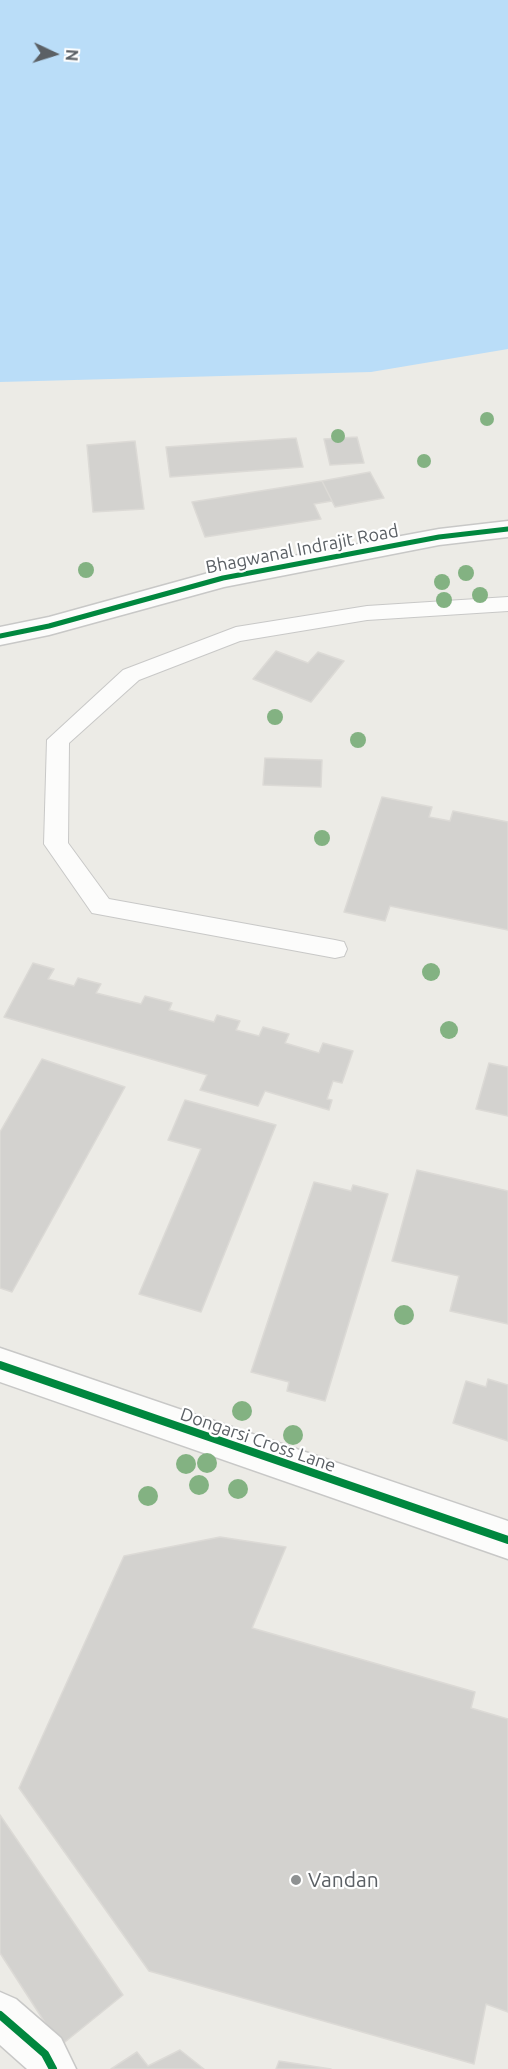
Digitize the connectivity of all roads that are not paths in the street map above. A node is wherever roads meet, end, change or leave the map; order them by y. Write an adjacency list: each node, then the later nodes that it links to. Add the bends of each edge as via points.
1 (508, 529): 3 (street, Bhagwanal Indrajit Road, via 439,537 223,578)
2 (508, 604): 4 (lane, via 367,613 236,634 131,675 58,740 56,844 101,907)
3 (0, 636)
4 (335, 948)
5 (0, 1365): 6 (street, Dongarsi Cross Lane)
6 (508, 1540)
7 (0, 2015): 8 (street, via 45,2054)
8 (53, 2069)

